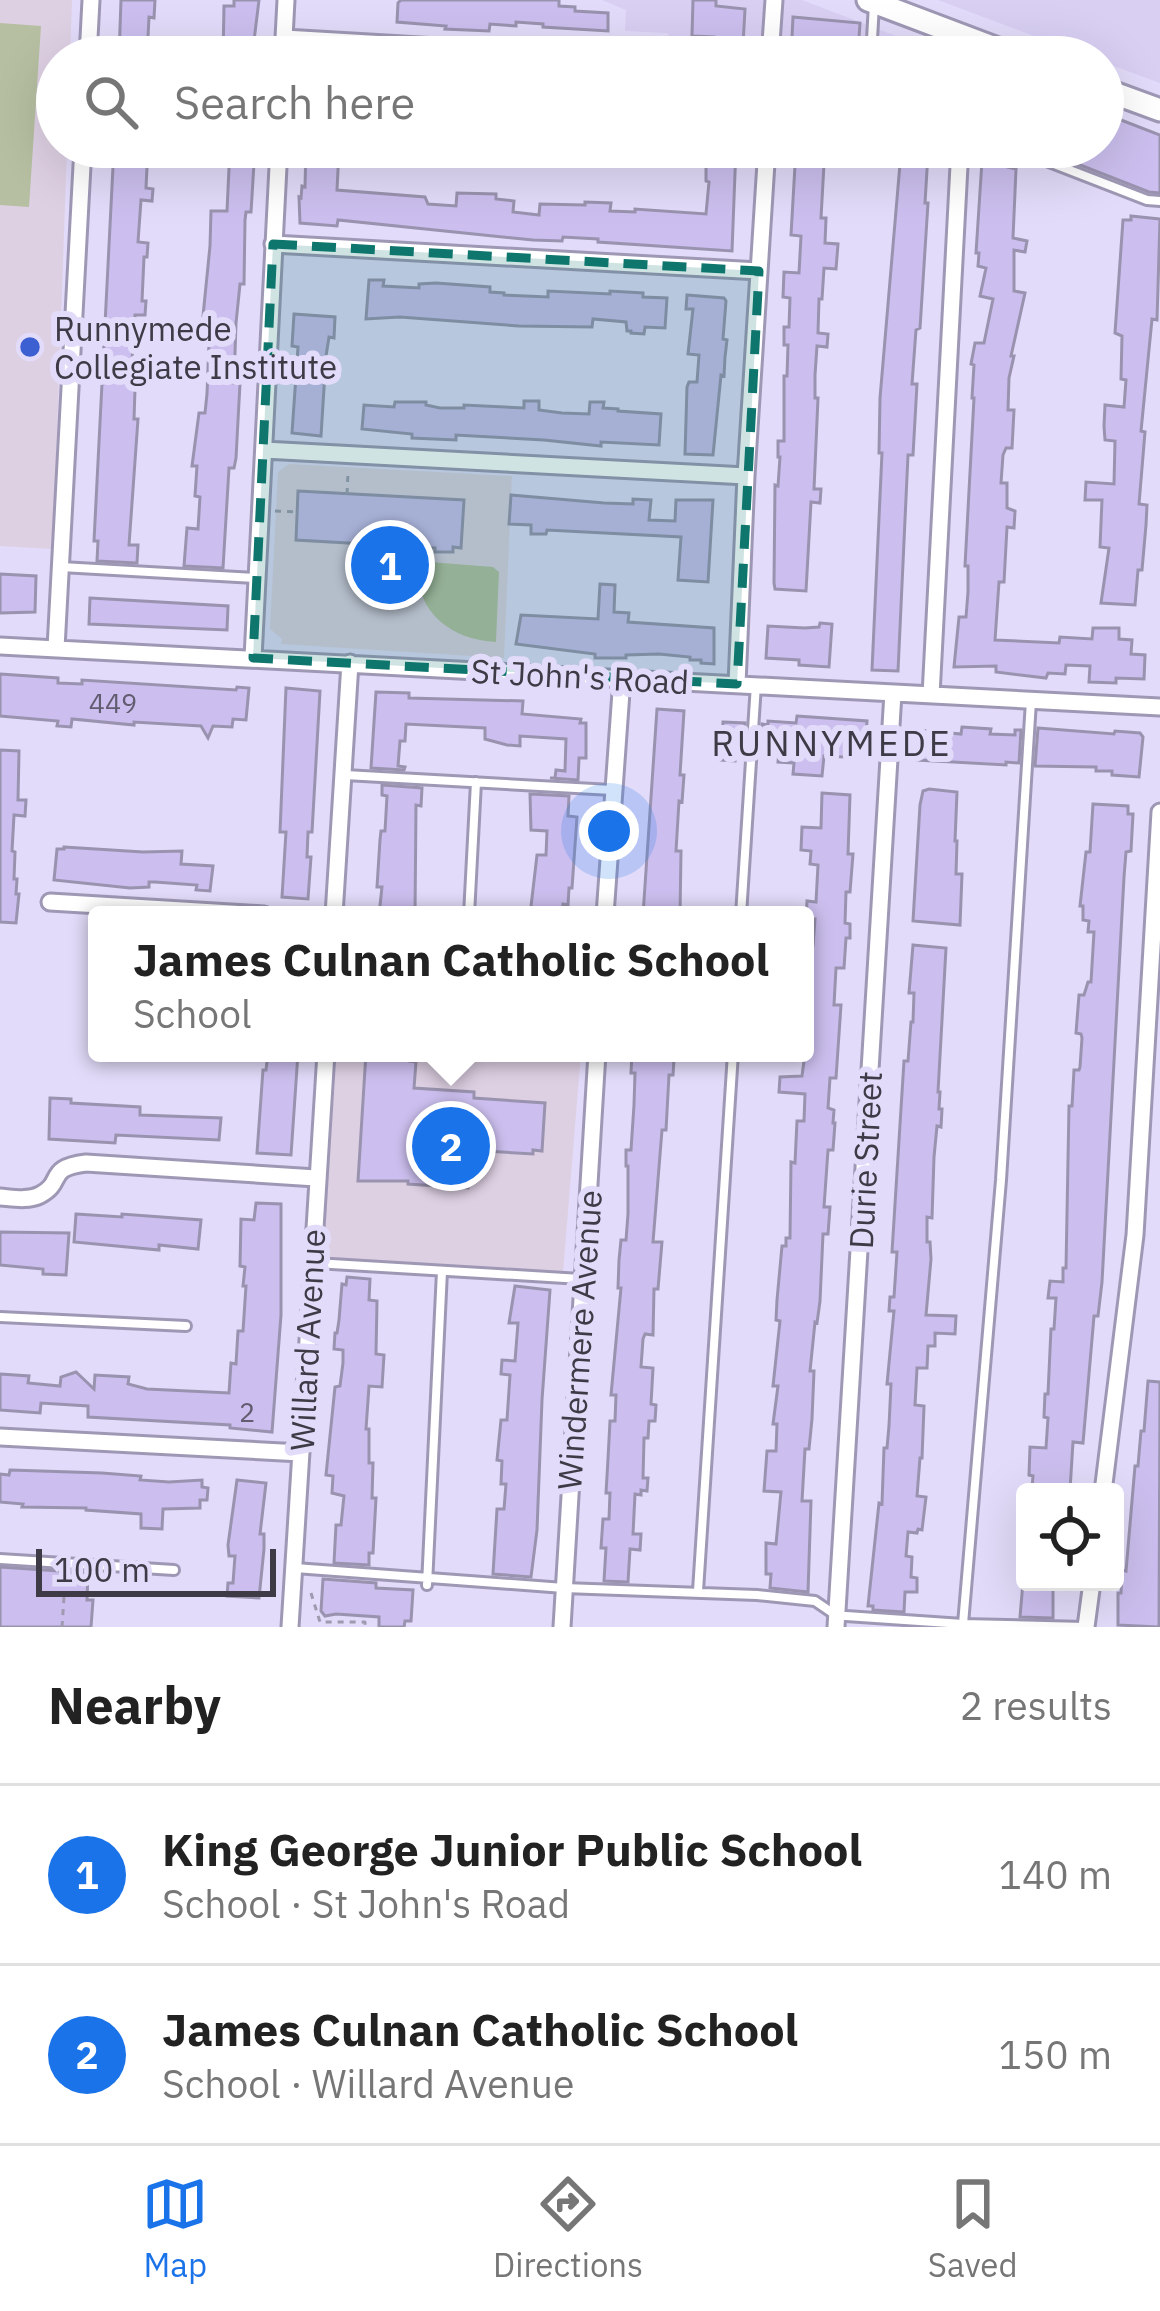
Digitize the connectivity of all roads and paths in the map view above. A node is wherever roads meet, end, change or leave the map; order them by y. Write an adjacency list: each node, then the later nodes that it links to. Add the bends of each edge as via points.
1 (91, 0): 6 (street)
2 (286, 0): 7 (street)
3 (774, 0): 8 (street)
4 (871, 1): 5 (main road); 9 (lane)
5 (915, 8): 10 (main road)
6 (89, 36)
7 (284, 36)
8 (771, 36)
9 (872, 36)
10 (955, 36)
11 (1124, 97): 12 (main road)
12 (1160, 110)
13 (82, 168): 27 (street)
14 (278, 168): 19 (street)
15 (765, 168): 20 (street)
16 (959, 168): 37 (street)
17 (1064, 168): 18 (lane)
18 (1160, 201)
19 (274, 244): 20 (street); 21 (street)
20 (759, 271): 23 (street)
21 (264, 450): 23 (street); 28 (street)
22 (348, 465): 24 (path)
23 (746, 476): 34 (street)
24 (347, 494)
25 (273, 511): 26 (path)
26 (297, 512)
27 (59, 567): 28 (lane); 30 (street)
28 (257, 578): 31 (street)
29 (0, 646): 30 (street, St John's Road)
30 (56, 648): 31 (street, St John's Road)
31 (253, 658): 32 (street, St John's Road)
32 (350, 663): 33 (street, St John's Road); 40 (street)
33 (622, 678): 34 (street, St John's Road); 42 (street)
34 (737, 684): 35 (street, St John's Road)
35 (756, 684): 36 (street, St John's Road); 49 (lane)
36 (893, 693): 37 (street, St John's Road); 72 (street, Durie Street)
37 (931, 695): 38 (street, St John's Road)
38 (1031, 699): 39 (street, St John's Road); 73 (lane)
39 (1160, 707)
40 (344, 775): 41 (lane); 46 (street)
41 (476, 782): 42 (lane); 47 (lane)
42 (613, 790): 48 (street)
43 (1160, 812): 62 (street, via 1135,1235)
44 (50, 902): 45 (street)
45 (116, 906)
46 (335, 906)
47 (469, 906)
48 (606, 906)
49 (742, 906)
50 (325, 1062): 53 (street, Willard Avenue)
51 (596, 1062): 57 (street, Windermere Avenue)
52 (732, 1062): 68 (lane)
53 (316, 1178): 54 (street, via 86,1163 57,1173 40,1195); 55 (street, Willard Avenue)
54 (0, 1197)
55 (312, 1262): 56 (lane); 61 (street, Willard Avenue)
56 (442, 1271): 57 (lane); 66 (lane)
57 (583, 1279): 67 (street, Windermere Avenue)
58 (0, 1317): 59 (lane)
59 (186, 1326)
60 (0, 1437): 61 (street)
61 (301, 1453): 64 (street, Willard Avenue)
62 (1104, 1483)
63 (0, 1559): 65 (lane)
64 (294, 1568): 66 (lane); 75 (street, Willard Avenue)
65 (174, 1570)
66 (427, 1581): 67 (lane)
67 (564, 1588): 68 (lane); 77 (street, Windermere Avenue)
68 (698, 1591): 72 (lane, via 815,1600)
69 (1091, 1591): 78 (street)
70 (311, 1593): 76 (path, via 320,1622)
71 (64, 1597): 74 (path)
72 (837, 1621): 73 (lane)
73 (963, 1624): 78 (lane)
74 (62, 1627)
75 (290, 1627)
76 (364, 1627)
77 (562, 1627)
78 (1086, 1627)

